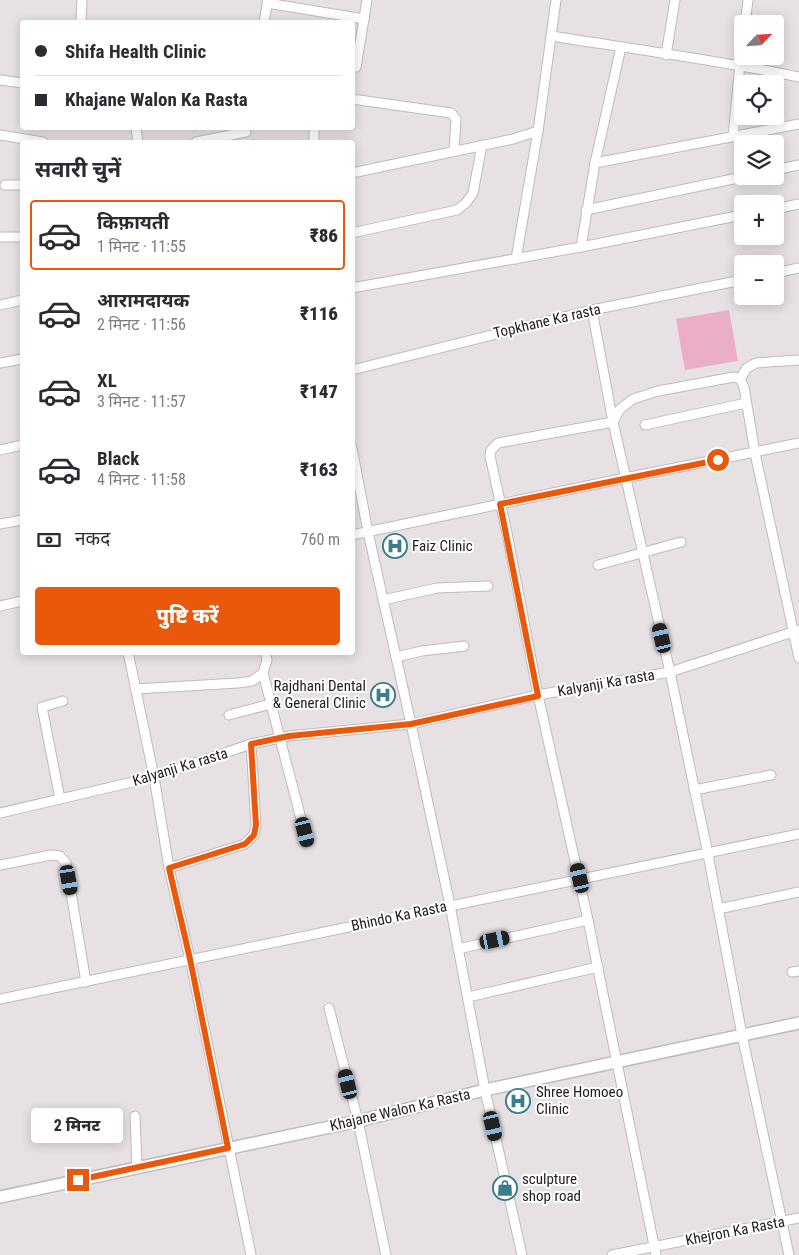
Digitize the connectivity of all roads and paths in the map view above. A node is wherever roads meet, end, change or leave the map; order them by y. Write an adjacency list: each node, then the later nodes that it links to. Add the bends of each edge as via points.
1 (82, 0): 9 (street)
2 (367, 0): 8 (street)
3 (556, 0): 11 (street)
4 (675, 0): 13 (street)
5 (748, 0): 7 (street)
6 (267, 1): 8 (street); 10 (street)
7 (746, 15)
8 (364, 19): 17 (street)
9 (81, 20)
10 (264, 20)
11 (552, 36): 12 (street); 24 (street)
12 (621, 47): 13 (street); 31 (street)
13 (666, 55): 14 (street)
14 (734, 63)
15 (740, 65): 26 (street)
16 (745, 65): 18 (street)
17 (356, 67)
18 (799, 76)
19 (0, 80): 20 (street)
20 (20, 83)
21 (355, 99): 30 (street, via 451,113 456,119)
22 (799, 124): 26 (street)
23 (246, 130): 28 (street)
24 (538, 131): 29 (street); 46 (street)
25 (0, 135): 27 (street)
26 (733, 137): 31 (street)
27 (31, 140)
28 (204, 140)
29 (482, 145): 30 (street); 42 (street, via 473,193 457,210)
30 (454, 152): 34 (street)
31 (595, 163): 40 (street)
32 (799, 165): 33 (street)
33 (784, 168)
34 (355, 172)
35 (734, 179): 40 (street)
36 (5, 185): 37 (street)
37 (20, 185)
38 (799, 204): 39 (street)
39 (784, 207)
40 (586, 210): 45 (street)
41 (734, 217): 45 (street)
42 (355, 232)
43 (20, 236): 44 (street)
44 (0, 237)
45 (581, 248): 46 (street)
46 (516, 259): 50 (street)
47 (799, 268): 48 (street)
48 (784, 271)
49 (734, 282): 53 (street, Topkhane Ka rasta)
50 (355, 287)
51 (20, 300): 52 (street)
52 (0, 305)
53 (592, 310): 57 (street, Topkhane Ka rasta); 60 (street)
54 (20, 359): 56 (street)
55 (799, 360): 58 (street, via 756,363 747,368)
56 (0, 363)
57 (355, 369)
58 (740, 379): 59 (street); 60 (street, via 715,380 633,399 620,409)
59 (746, 403): 61 (street); 65 (street)
60 (613, 422): 67 (street); 68 (street, via 498,443 490,456)
61 (645, 425)
62 (799, 444): 65 (street)
63 (20, 446): 64 (street)
64 (0, 450)
65 (755, 453): 67 (street); 80 (street)
66 (355, 464): 71 (street)
67 (625, 478): 68 (street); 74 (street)
68 (500, 504): 71 (street); 89 (street)
69 (20, 520): 70 (street)
70 (0, 524)
71 (368, 532): 72 (street); 77 (street)
72 (355, 534)
73 (681, 542): 74 (street)
74 (642, 553): 75 (street); 86 (street)
75 (598, 565)
76 (488, 586): 77 (street, via 437,588)
77 (383, 600): 84 (street)
78 (20, 601): 79 (street)
79 (0, 606)
80 (796, 631): 85 (street); 86 (street, Kalyanji Ka rasta)
81 (464, 646): 84 (street)
82 (129, 655): 88 (street)
83 (266, 655): 87 (street)
84 (396, 657): 93 (street)
85 (799, 658)
86 (670, 672): 89 (street, Kalyanji Ka rasta); 98 (street)
87 (263, 673): 88 (street, via 252,681 238,683); 91 (street)
88 (135, 689): 97 (street)
89 (538, 696): 93 (street, Kalyanji Ka rasta); 106 (street)
90 (63, 701): 99 (street, via 42,707)
91 (271, 704): 92 (street); 94 (street)
92 (228, 715)
93 (411, 724): 94 (street, Kalyanji Ka rasta); 108 (street)
94 (280, 738): 95 (street, Kalyanji Ka rasta); 102 (street)
95 (251, 744): 97 (street, Kalyanji Ka rasta); 105 (street, via 254,835 245,844)
96 (771, 775): 98 (street)
97 (154, 777): 99 (street, Kalyanji Ka rasta); 105 (street)
98 (694, 790): 103 (street)
99 (60, 799): 100 (street, Kalyanji Ka rasta)
100 (0, 813)
101 (799, 834): 103 (street, Bhindo Ka Rasta)
102 (307, 842)
103 (708, 854): 106 (street, Bhindo Ka Rasta); 109 (street)
104 (0, 865): 114 (street, via 51,855 60,856 66,863)
105 (169, 868): 112 (street)
106 (580, 878): 108 (street, Bhindo Ka Rasta); 110 (street)
107 (799, 892): 109 (street)
108 (450, 905): 111 (street); 112 (street, Bhindo Ka Rasta)
109 (718, 909): 119 (street)
110 (588, 920): 111 (street); 113 (street)
111 (458, 949): 115 (street)
112 (190, 959): 114 (street, Bhindo Ka Rasta); 124 (street)
113 (598, 967): 115 (street); 120 (street)
114 (86, 982): 116 (street, Bhindo Ka Rasta)
115 (468, 997): 121 (street)
116 (0, 999)
117 (329, 1008): 123 (street)
118 (799, 1023): 119 (street, Khajane Walon Ka Rasta)
119 (742, 1035): 120 (street, Khajane Walon Ka Rasta); 128 (street)
120 (618, 1061): 121 (street, Khajane Walon Ka Rasta); 129 (street)
121 (484, 1090): 123 (street, Khajane Walon Ka Rasta); 132 (street)
122 (135, 1116): 125 (street)
123 (358, 1122): 124 (street, Khajane Walon Ka Rasta); 131 (street)
124 (228, 1148): 125 (street, Khajane Walon Ka Rasta); 130 (street)
125 (136, 1168): 126 (street, Khajane Walon Ka Rasta)
126 (0, 1197)
127 (799, 1218): 128 (street, Khejron Ka Rasta)
128 (782, 1222): 129 (street, Khejron Ka Rasta); 134 (street)
129 (655, 1251): 133 (street, Khejron Ka Rasta)
130 (251, 1255)
131 (386, 1255)
132 (522, 1255)
133 (612, 1255)
134 (789, 1255)

